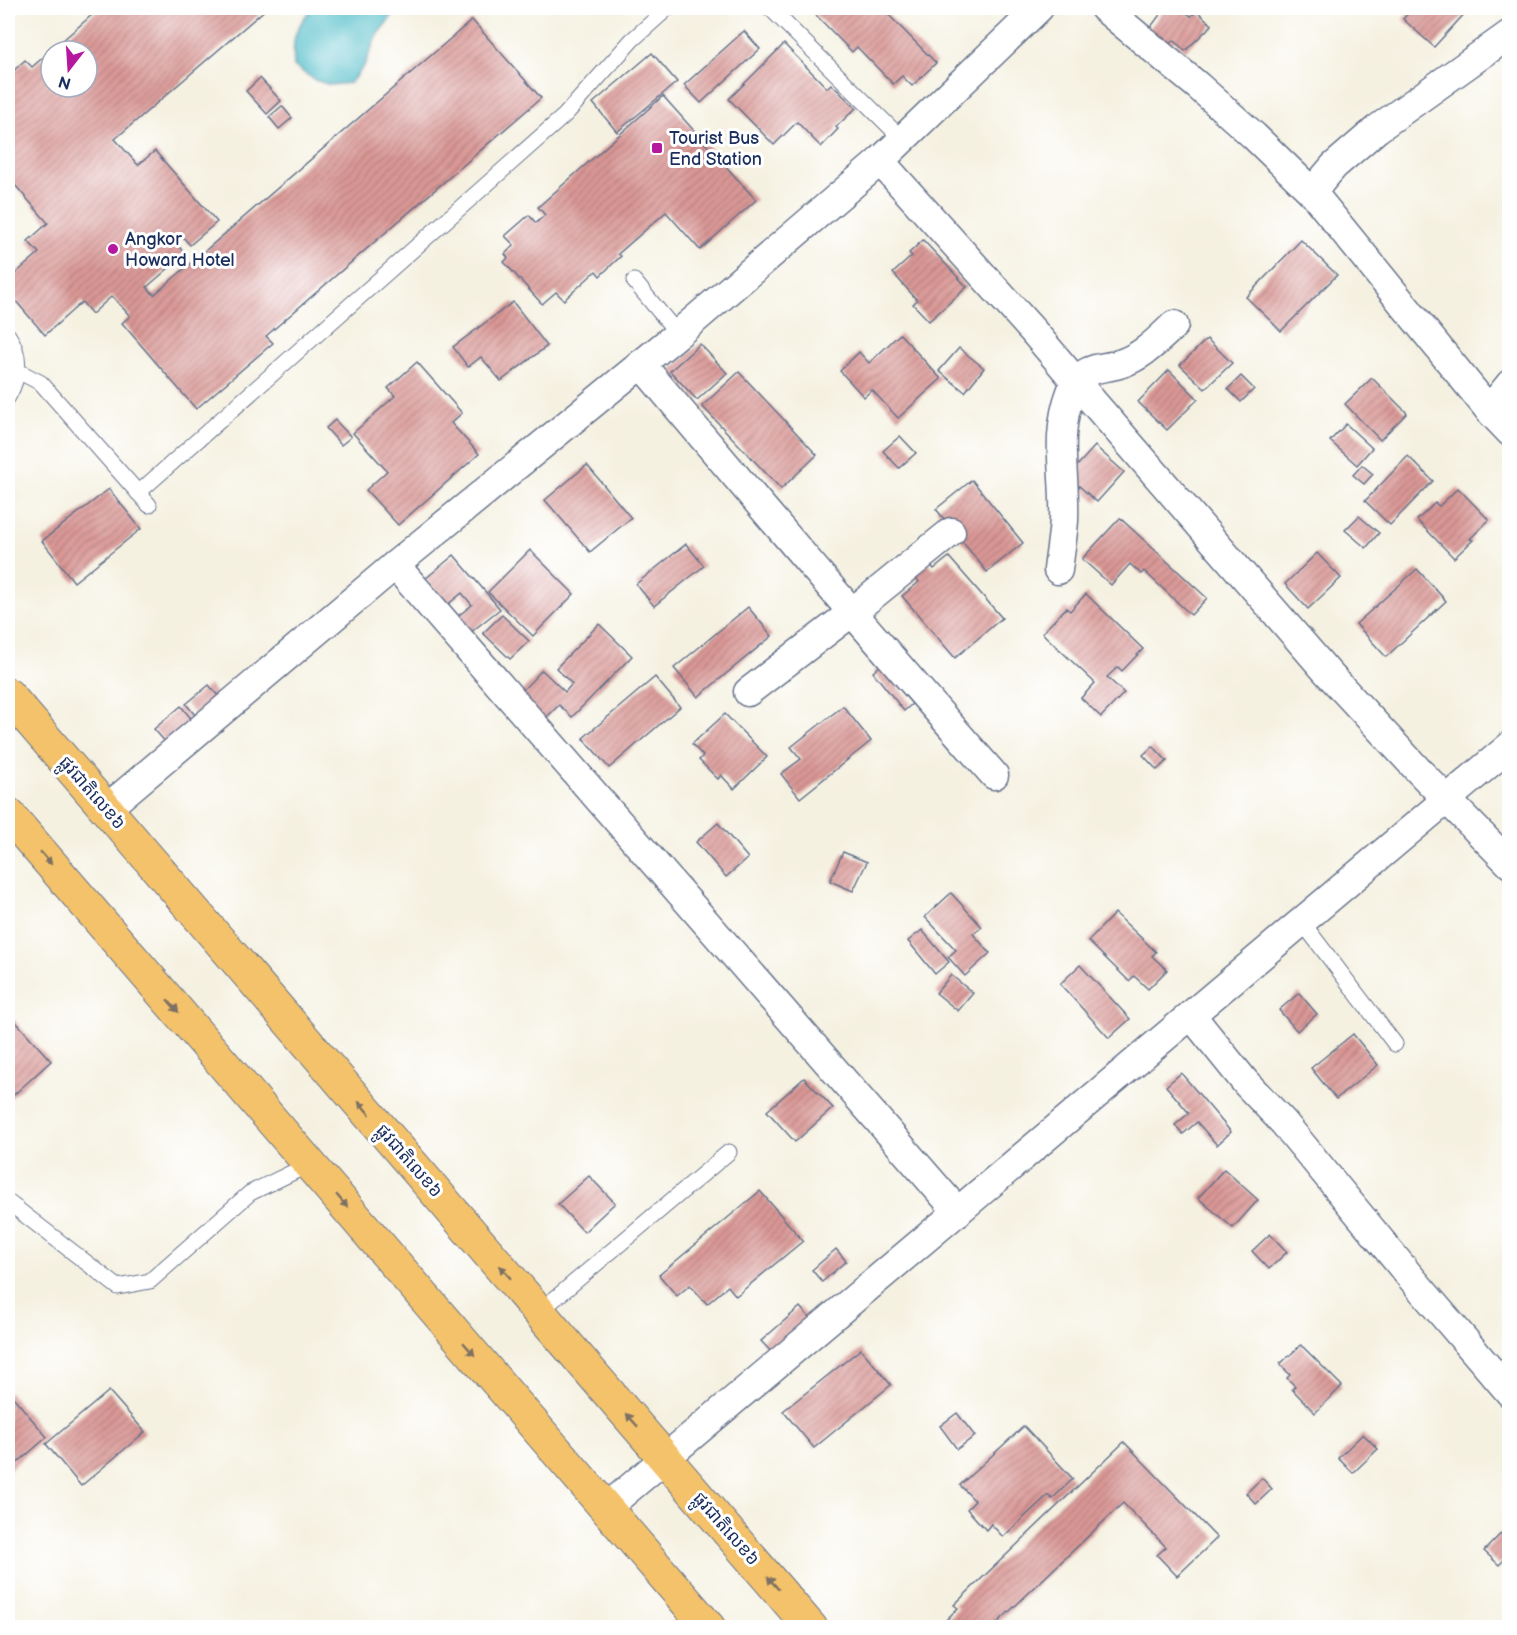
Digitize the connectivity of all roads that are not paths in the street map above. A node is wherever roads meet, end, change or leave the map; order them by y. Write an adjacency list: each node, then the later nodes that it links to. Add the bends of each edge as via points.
1 (668, 8): 20 (lane, via 632,40 565,114)
2 (770, 8): 6 (lane)
3 (1039, 8): 6 (street)
4 (1104, 8): 8 (street, via 1198,86)
5 (1509, 34): 8 (street, via 1377,129 1334,166)
6 (903, 140): 7 (street)
7 (880, 161): 11 (street); 15 (street)
8 (1312, 192): 18 (street)
9 (634, 280): 11 (lane)
10 (1174, 325): 15 (street, via 1135,358 1096,368)
11 (678, 334): 13 (street)
12 (8, 335): 14 (lane)
13 (641, 364): 23 (street); 25 (street)
14 (18, 371): 17 (lane); 20 (lane, via 41,383)
15 (1076, 381): 24 (street, via 1062,432 1064,520); 30 (street, via 1327,672)
16 (1509, 384): 18 (street)
17 (8, 398)
18 (1490, 410): 19 (street)
19 (1509, 432)
20 (138, 493): 21 (lane)
21 (149, 506)
22 (951, 532): 25 (street)
23 (395, 565): 31 (street); 40 (street)
24 (1058, 570)
25 (851, 613): 26 (street); 29 (street)
26 (748, 692)
27 (8, 695): 31 (highway, ផ្លូវជាតិលេខ៦)
28 (1509, 746): 30 (street)
29 (994, 775)
30 (1447, 799): 33 (street); 34 (street)
31 (106, 809): 41 (highway, ផ្លូវជាតិលេខ៦, one-way to 31)
32 (8, 814): 38 (highway, one-way to 38)
33 (1509, 864)
34 (1302, 922): 35 (street); 36 (lane)
35 (1191, 1015): 40 (street); 42 (street)
36 (1395, 1044)
37 (729, 1152): 41 (lane)
38 (310, 1164): 39 (lane, via 250,1193 150,1281 118,1287); 44 (highway, one-way to 44)
39 (8, 1202)
40 (958, 1212): 43 (street)
41 (539, 1312): 43 (highway, ផ្លូវជាតិលេខ៦, one-way to 41)
42 (1509, 1393)
43 (665, 1458): 44 (street); 46 (highway, ផ្លូវជាតិលេខ៦, one-way to 43)
44 (606, 1508): 45 (highway)
45 (709, 1628)
46 (811, 1628)

